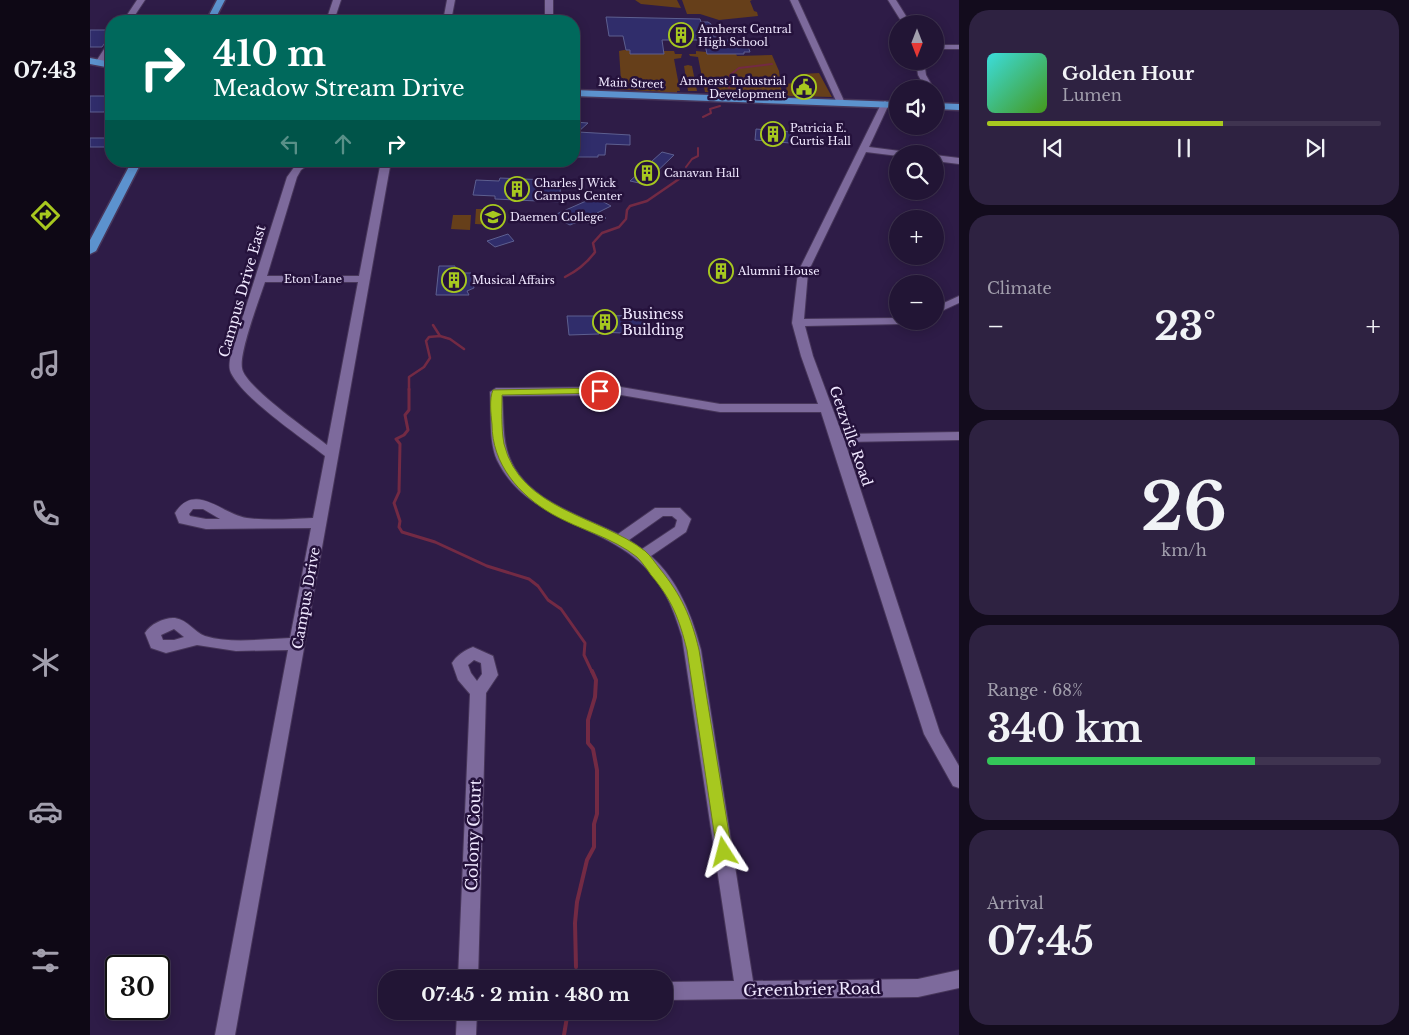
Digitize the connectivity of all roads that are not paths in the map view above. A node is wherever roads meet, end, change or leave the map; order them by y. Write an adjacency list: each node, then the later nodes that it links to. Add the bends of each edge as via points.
1 (141, 0): 8 (street)
2 (221, 0): 9 (main road)
3 (337, 0): 10 (street)
4 (451, 0): 11 (street)
5 (549, 0): 12 (street)
6 (794, 0): 19 (street)
7 (892, 0): 13 (street)
8 (131, 15)
9 (213, 15)
10 (332, 15)
11 (448, 15)
12 (549, 15)
13 (901, 15)
14 (944, 47): 15 (street)
15 (959, 47)
16 (105, 51): 17 (street)
17 (95, 62)
18 (580, 93): 19 (main road, Main Street)
19 (842, 102): 20 (main road, Main Street)
20 (889, 104)
21 (944, 106): 23 (main road)
22 (889, 107): 24 (street, Getzville Road)
23 (959, 107)
24 (864, 149): 25 (street); 37 (street, Getzville Road, via 803,272)
25 (889, 152)
26 (944, 159): 27 (street)
27 (959, 161)
28 (134, 167): 31 (main road)
29 (300, 167): 32 (street, Campus Drive East, via 292,177)
30 (385, 167): 33 (street, Campus Drive)
31 (90, 251)
32 (260, 279): 33 (street, Eton Lane); 41 (street, Campus Drive East, via 236,359 237,374 254,393)
33 (365, 280): 41 (street, Campus Drive)
34 (959, 299): 35 (street)
35 (944, 306)
36 (889, 321): 37 (street)
37 (798, 323): 38 (street, Getzville Road)
38 (826, 408): 40 (street, Getzville Road); 44 (street, via 714,408 621,391 496,392 499,444 503,459 516,479 536,498 557,511)
39 (959, 436): 40 (street)
40 (837, 438): 49 (street, Getzville Road, via 932,734)
41 (332, 455): 43 (street, Campus Drive)
42 (249, 523): 43 (street)
43 (320, 523): 47 (street, Campus Drive)
44 (619, 540): 45 (street); 45 (street, via 660,511 675,512 684,518 681,529)
45 (642, 555): 52 (street, via 673,594 690,635)
46 (198, 640): 47 (street, via 222,644)
47 (298, 644): 55 (street, Campus Drive)
48 (478, 692): 50 (street, Colony Court)
49 (959, 781)
50 (468, 970)
51 (959, 979): 52 (street, Greenbrier Road, via 918,988)
52 (745, 990): 53 (street, Greenbrier Road)
53 (673, 991)
54 (467, 1020): 56 (street)
55 (225, 1035)
56 (466, 1035)

